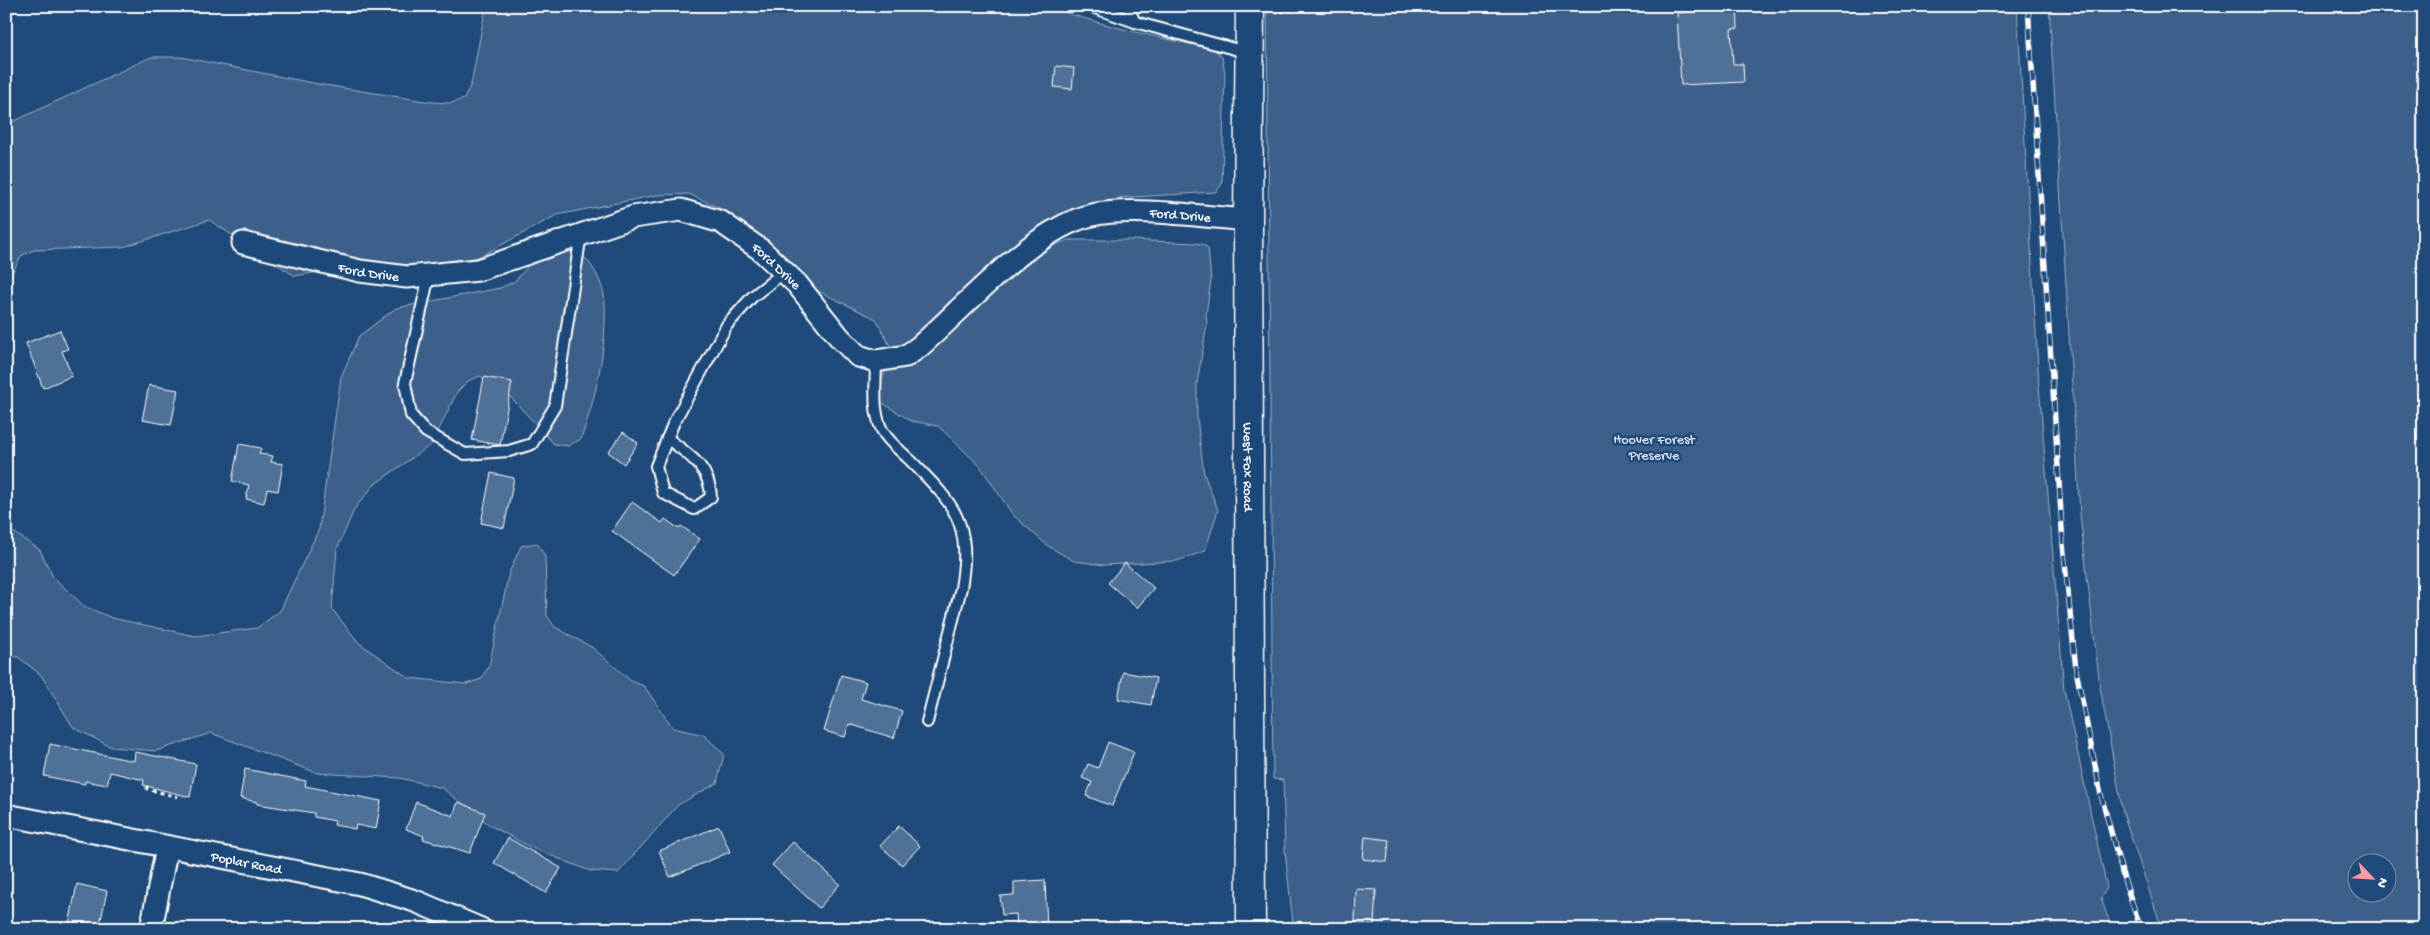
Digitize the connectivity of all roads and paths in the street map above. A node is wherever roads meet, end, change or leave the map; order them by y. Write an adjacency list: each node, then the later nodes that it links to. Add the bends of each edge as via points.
1 (1089, 6): 5 (lane)
2 (1127, 6): 5 (lane)
3 (1354, 6): 4 (path)
4 (1250, 10): 6 (street, West Fox Road)
5 (1135, 22): 6 (lane)
6 (1250, 54): 7 (street, West Fox Road)
7 (1248, 220): 12 (street, Ford Drive, via 1136,212 1093,215 1073,221 1049,232 919,347 906,356); 21 (street, West Fox Road)
8 (581, 234): 10 (street, Ford Drive, via 633,217 681,210 720,222 761,250); 11 (street, Ford Drive, via 478,270); 11 (lane, via 555,406 532,444 509,451 465,454 426,432 410,415 406,383)
9 (243, 243): 11 (street, Ford Drive, via 360,271 407,277)
10 (784, 272): 12 (street, Ford Drive, via 858,356); 13 (lane, via 752,296 727,325)
11 (429, 275)
12 (876, 361): 14 (lane, via 876,405 882,430 948,500 963,532 961,588)
13 (667, 438): 13 (lane, via 656,466 663,494 694,509 711,497 711,483 700,464)
14 (927, 722)
15 (148, 786): 16 (path, via 147,789)
16 (178, 797)
17 (6, 815): 18 (street, Poplar Road)
18 (167, 847): 19 (street); 20 (street, Poplar Road, via 360,884 415,901)
19 (151, 929)
20 (481, 929)
21 (1251, 929)

